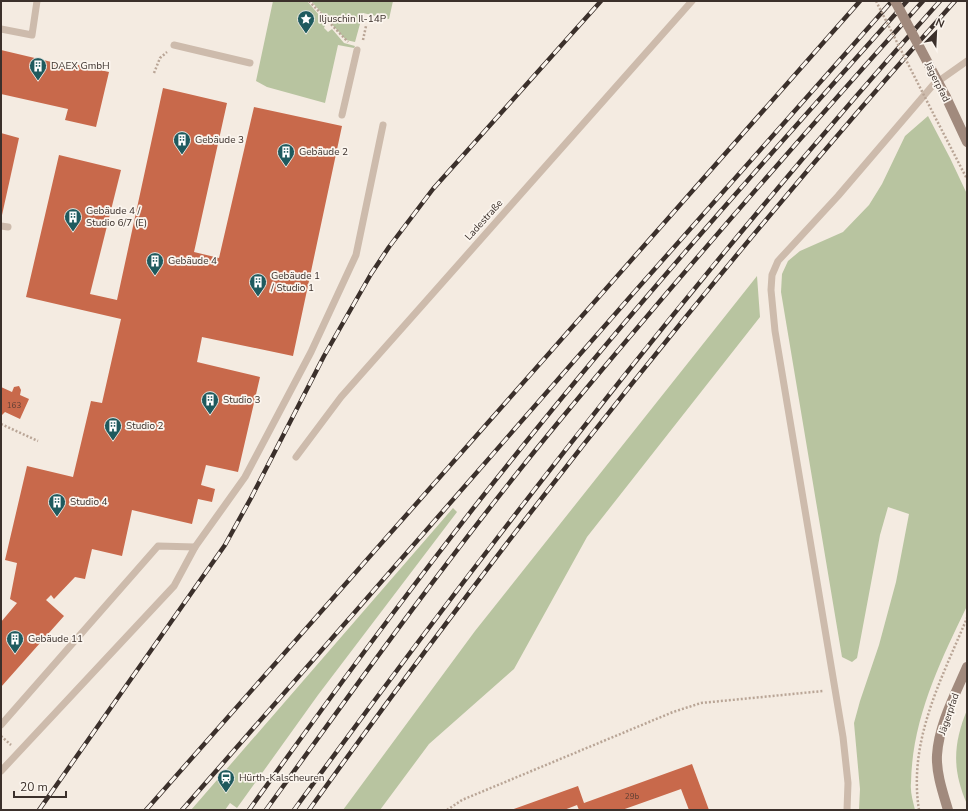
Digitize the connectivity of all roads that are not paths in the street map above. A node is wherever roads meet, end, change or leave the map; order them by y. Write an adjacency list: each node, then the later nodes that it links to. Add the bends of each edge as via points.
1 (37, 1): 4 (lane, via 32,35)
2 (692, 1): 12 (lane, Ladestraße, via 341,397)
3 (895, 1): 11 (main road, Jägerpfad, bridge)
4 (1, 29)
5 (174, 46): 8 (lane)
6 (359, 48): 9 (lane)
7 (967, 61): 17 (lane, via 933,85 838,196 778,261 772,275 770,290 775,331 836,689 848,783)
8 (250, 63)
9 (342, 116)
10 (383, 125): 13 (lane, via 356,255 311,352 244,477)
11 (967, 142)
12 (296, 457)
13 (195, 547): 15 (lane, via 158,546); 16 (lane, via 174,586)
14 (967, 667): 18 (main road, Jägerpfad, via 947,712 937,756)
15 (1, 725)
16 (1, 771)
17 (847, 810)
18 (948, 810)

